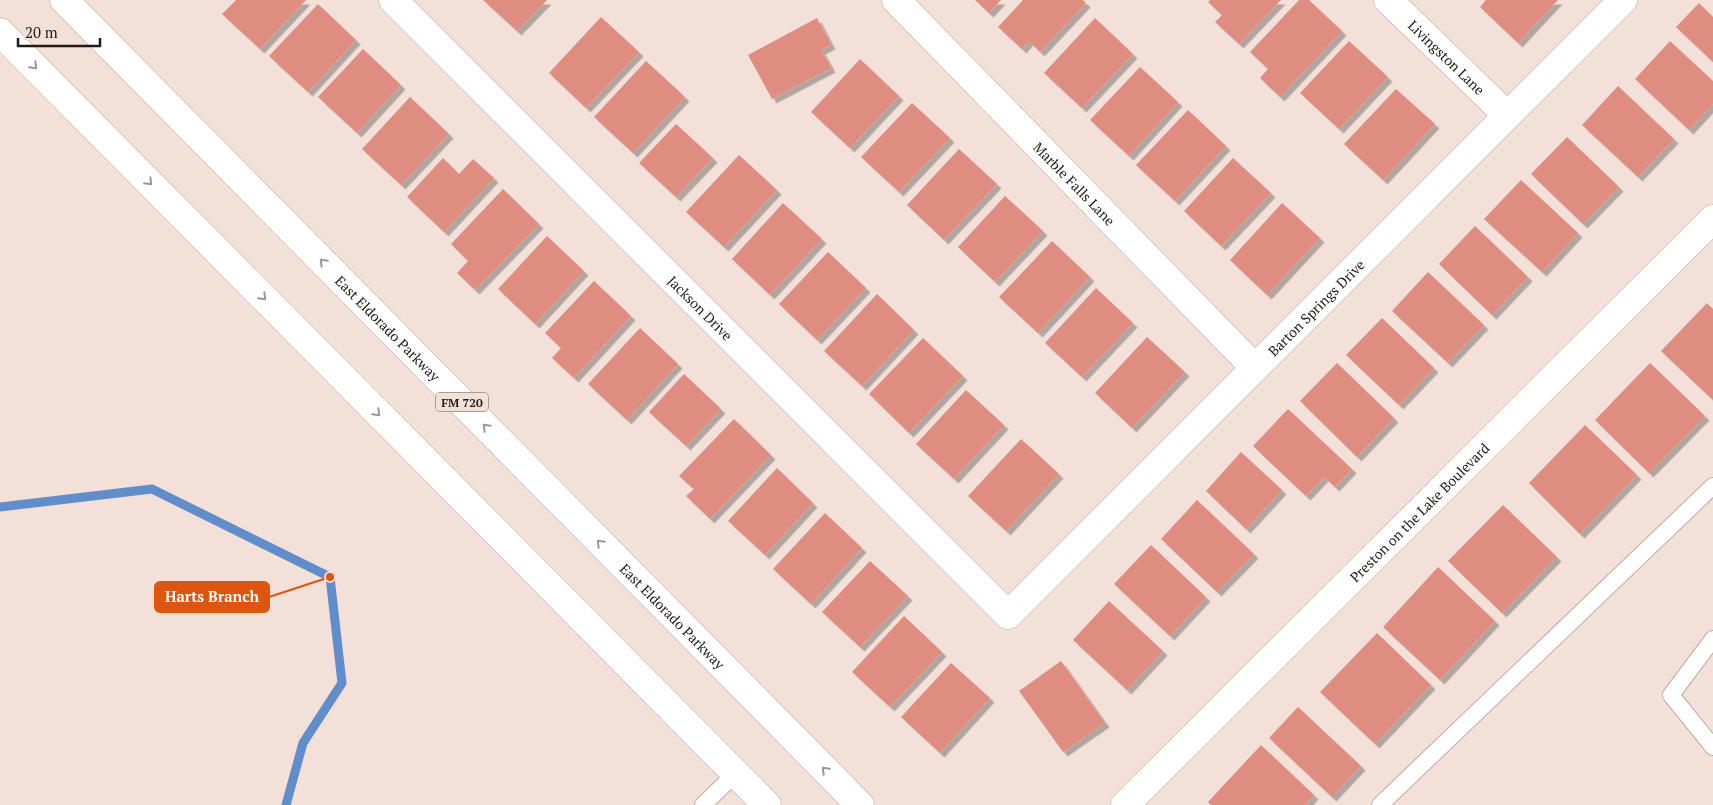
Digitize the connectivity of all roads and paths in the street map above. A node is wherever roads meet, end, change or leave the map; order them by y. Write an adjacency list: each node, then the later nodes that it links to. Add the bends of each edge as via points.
1 (64, 0): 17 (street, East Eldorado Parkway / FM 720, one-way to 1)
2 (394, 0): 11 (street, Jackson Drive)
3 (896, 0): 9 (street, Marble Falls Lane)
4 (1388, 0): 7 (street, Livingston Lane)
5 (1623, 0): 7 (street, Barton Springs Drive)
6 (0, 32): 14 (street, one-way to 14)
7 (1507, 115): 9 (street, Barton Springs Drive)
8 (1713, 220): 18 (street, Preston on the Lake Boulevard)
9 (1255, 368): 11 (street, Barton Springs Drive)
10 (1713, 486): 19 (lane)
11 (1008, 615)
12 (1713, 639): 13 (lane, via 1671,695)
13 (1713, 747)
14 (735, 774): 15 (lane); 16 (street)
15 (703, 805)
16 (767, 805)
17 (860, 805)
18 (1125, 805)
19 (1380, 805)

